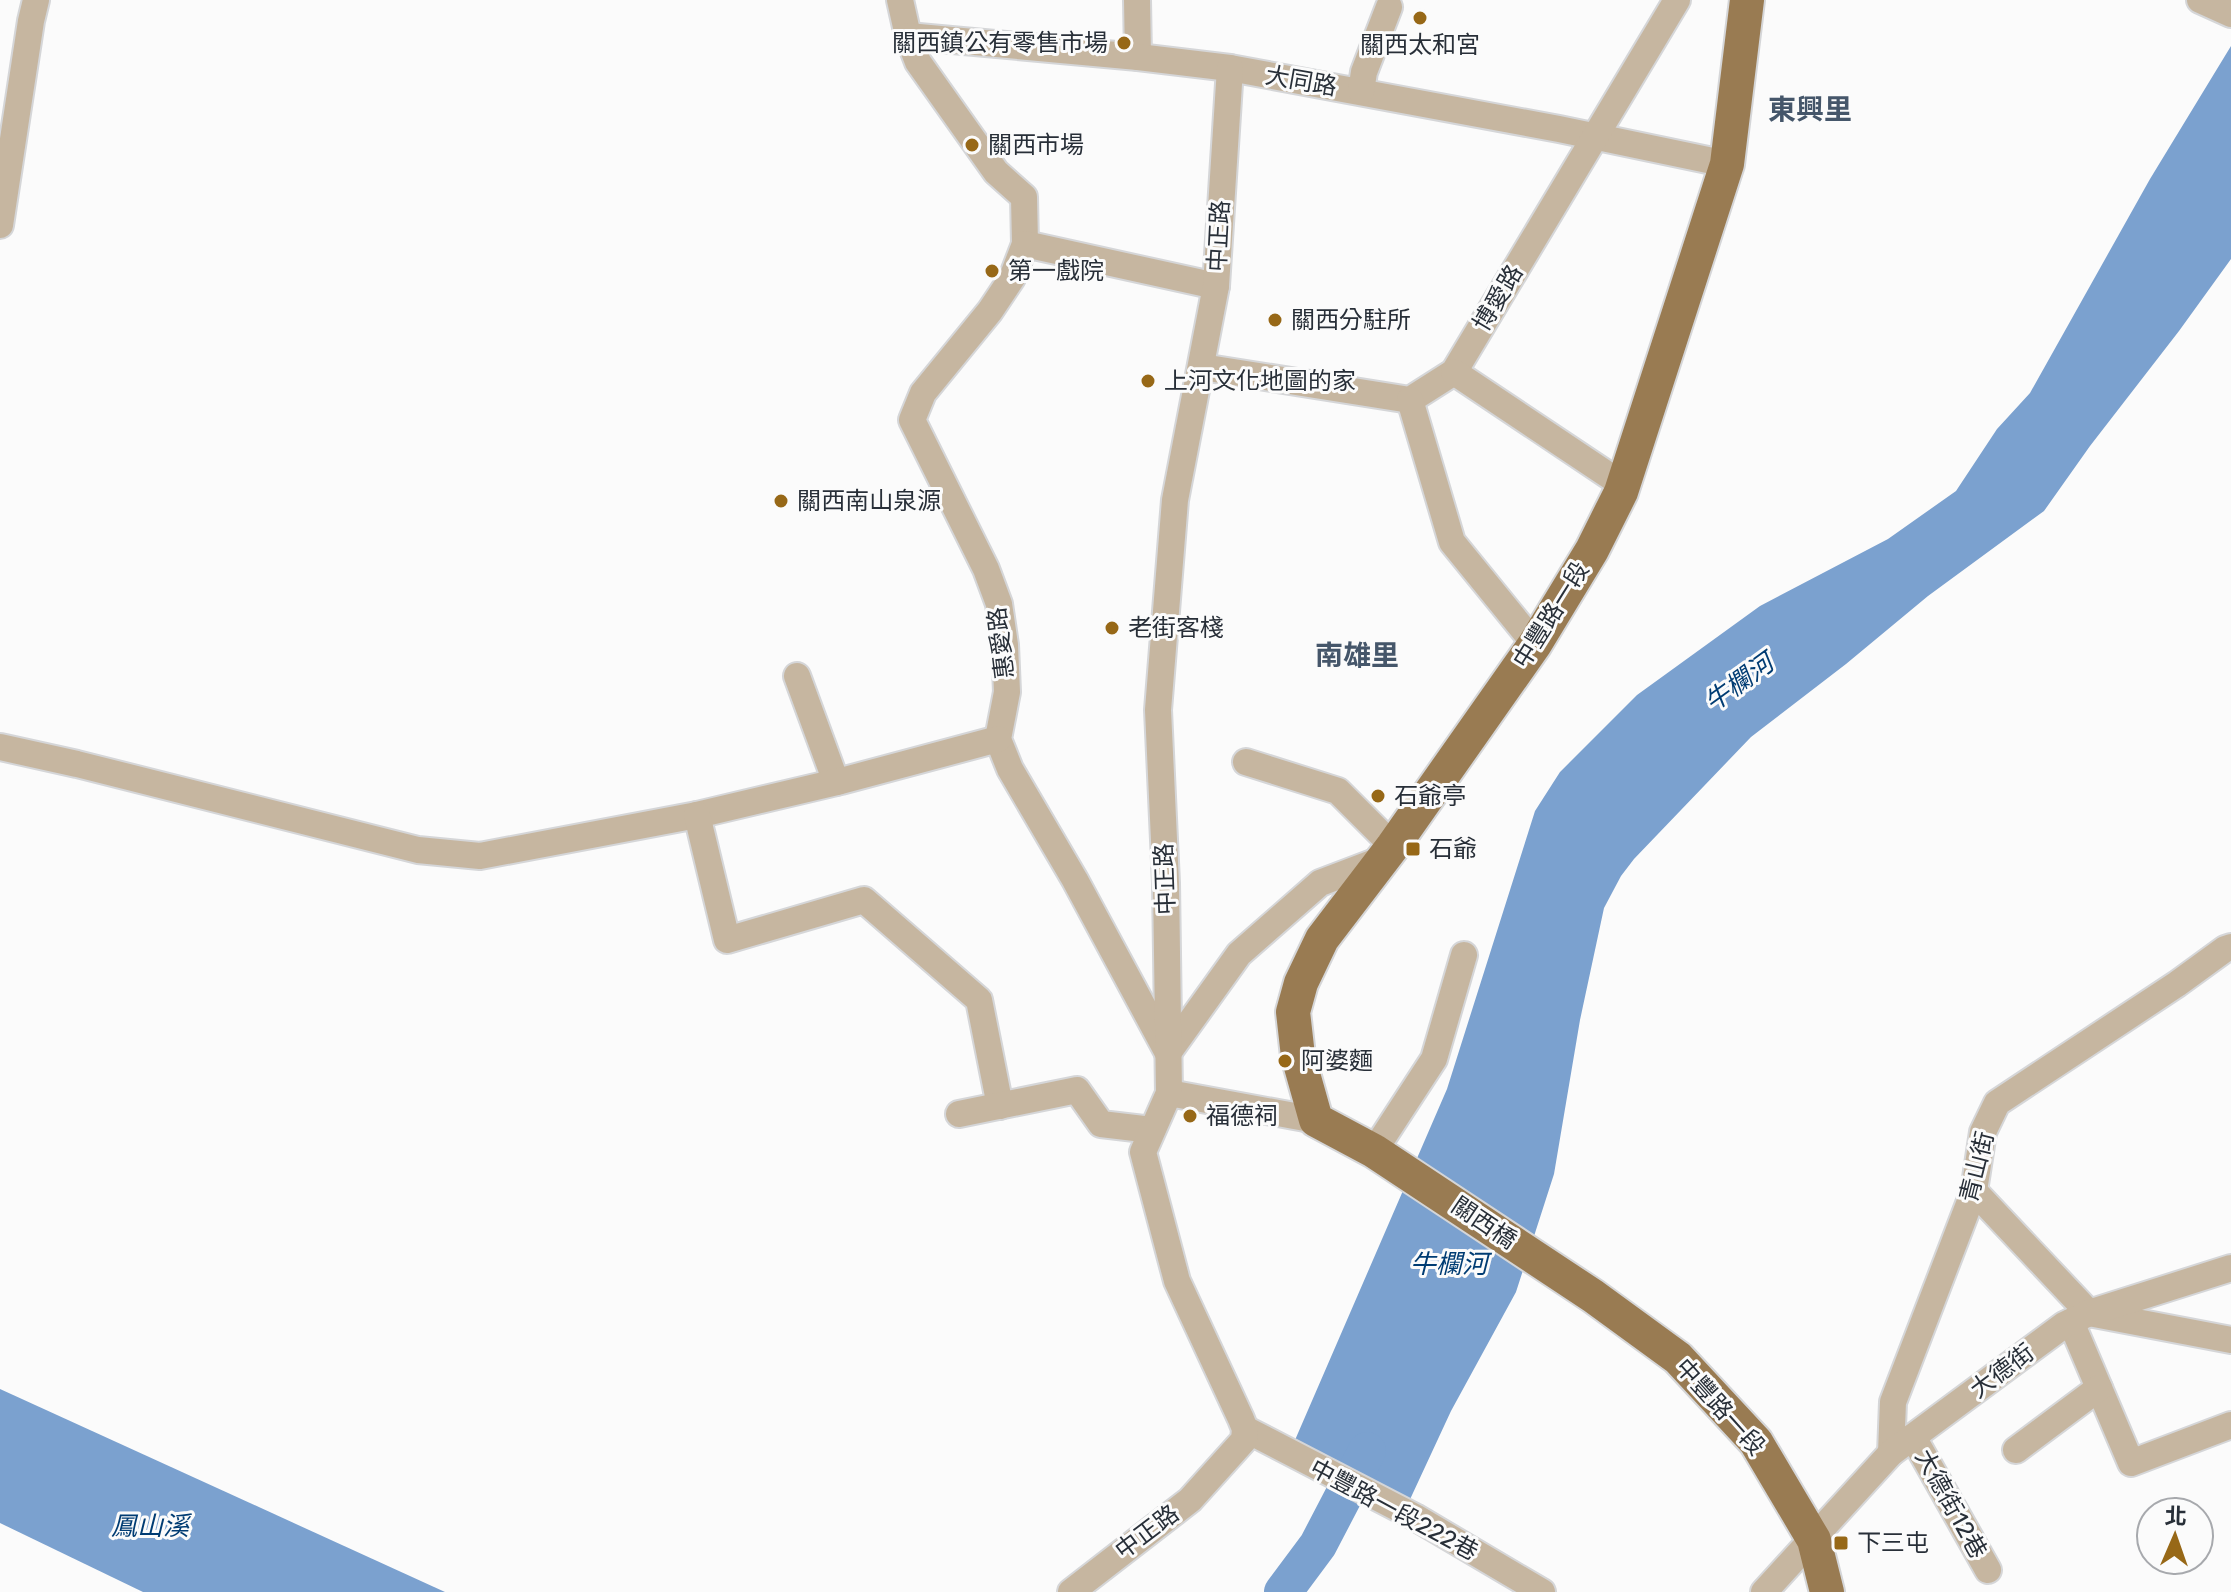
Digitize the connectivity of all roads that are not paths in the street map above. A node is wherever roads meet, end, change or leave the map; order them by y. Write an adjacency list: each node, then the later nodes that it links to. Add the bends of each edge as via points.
1 (36, 0): 15 (street)
2 (900, 0): 9 (street)
3 (1137, 0): 10 (street)
4 (1677, 0): 13 (street, 博愛路)
5 (1747, 0): 14 (main road, 中豐路一段)
6 (2202, 1): 8 (street)
7 (1389, 7): 12 (street)
8 (2231, 14)
9 (908, 36): 10 (street, 大同路); 16 (street, 惠愛路, via 918,62 996,172 1024,197)
10 (1138, 57): 11 (street, 大同路)
11 (1230, 68): 12 (street, 大同路); 17 (street, 中正路)
12 (1361, 91): 13 (street, 大同路)
13 (1595, 136): 14 (street, 大同路); 19 (street, 博愛路)
14 (1727, 164): 21 (main road, 中豐路一段)
15 (0, 225)
16 (1025, 244): 17 (street); 24 (street, 惠愛路, via 1012,278 923,393 912,420 999,604 1007,692)
17 (1216, 286): 18 (street, 中正路)
18 (1202, 367): 20 (street); 32 (street, 中正路, via 1175,500 1158,710)
19 (1454, 372): 20 (street, 博愛路); 21 (street)
20 (1410, 400): 22 (street, via 1452,542)
21 (1623, 485): 22 (main road, 中豐路一段, via 1592,550)
22 (1535, 644): 29 (main road, 中豐路一段)
23 (797, 676): 27 (street)
24 (998, 739): 27 (street); 32 (street)
25 (0, 747): 28 (street, via 418,850 480,856)
26 (1246, 762): 29 (street, via 1338,791)
27 (836, 782): 28 (street)
28 (697, 815): 34 (street, via 727,940 864,900 979,1000)
29 (1388, 852): 32 (street, via 1320,883 1239,954); 36 (main road, 中豐路一段, via 1322,939 1293,1012 1298,1056)
30 (2231, 947): 39 (street, 青山街, via 1997,1103 1983,1132)
31 (1464, 955): 38 (street, via 1434,1059)
32 (1168, 1053): 33 (street, 中正路)
33 (1169, 1093): 36 (street); 37 (street, 中正路)
34 (1000, 1106): 35 (street); 37 (street, via 1077,1090 1101,1124)
35 (959, 1114)
36 (1316, 1120): 38 (main road)
37 (1152, 1130): 46 (street, 中正路, via 1143,1152 1177,1281)
38 (1374, 1151): 41 (main road, 關西橋)
39 (1974, 1191): 42 (street); 49 (street, 青山街, via 1893,1402)
40 (2231, 1268): 42 (street, 大德街)
41 (1593, 1296): 50 (main road, 中豐路一段, via 1678,1358 1731,1411 1756,1442)
42 (2080, 1317): 43 (street); 44 (street); 47 (street, 大德街)
43 (2231, 1340)
44 (2099, 1388): 45 (street, via 2131,1463); 48 (street)
45 (2231, 1425)
46 (1245, 1429): 52 (street, 中正路, via 1244,1440 1190,1500); 53 (street, 中豐路一段222巷, via 1415,1517)
47 (1913, 1437): 49 (street, 大德街); 51 (street, 大德街12巷)
48 (2016, 1450)
49 (1891, 1453): 50 (street, 大德街)
50 (1814, 1540): 54 (street); 55 (main road, 中豐路一段)
51 (1988, 1570)
52 (1071, 1592)
53 (1542, 1592)
54 (1764, 1592)
55 (1827, 1592)

